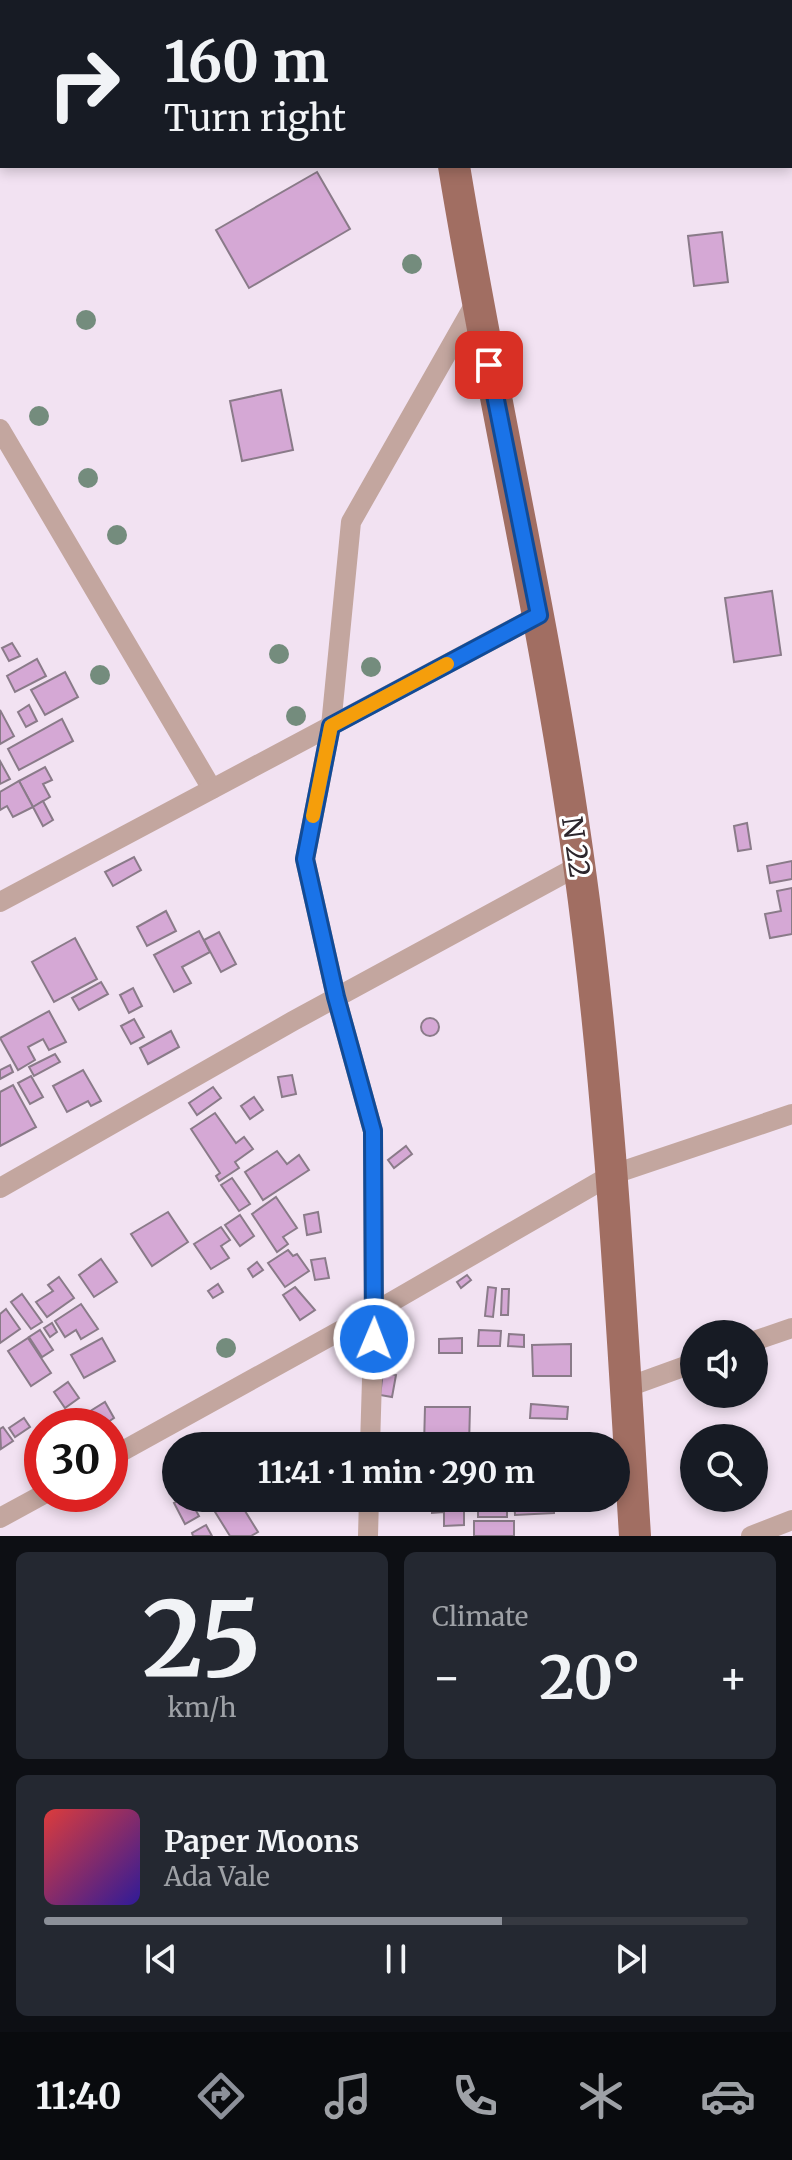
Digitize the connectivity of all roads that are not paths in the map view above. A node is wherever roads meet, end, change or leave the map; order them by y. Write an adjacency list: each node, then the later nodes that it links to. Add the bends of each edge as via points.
1 (454, 168): 2 (main road, N 22 / N 22)
2 (476, 302): 4 (main road, N 22 / N 22); 5 (street, via 351,522)
3 (0, 429): 6 (street)
4 (539, 615): 5 (street); 7 (main road, N 22 / N 22)
5 (331, 726): 6 (street); 9 (street, via 305,859)
6 (212, 789): 8 (street)
7 (580, 865): 9 (street); 11 (main road, N 22 / N 22)
8 (0, 902)
9 (336, 997): 12 (street); 13 (street, via 373,1131)
10 (792, 1114): 11 (street)
11 (611, 1175): 13 (street); 17 (main road, N 22 / N 22)
12 (0, 1188)
13 (374, 1312): 18 (street); 19 (street)
14 (792, 1328): 15 (street)
15 (768, 1336)
16 (680, 1368): 17 (street)
17 (625, 1388): 25 (main road, N 22 / N 22)
18 (370, 1432)
19 (128, 1448)
20 (24, 1505): 22 (street)
21 (369, 1512): 24 (street)
22 (0, 1518)
23 (792, 1520): 26 (street)
24 (368, 1536)
25 (635, 1536)
26 (751, 1536)

